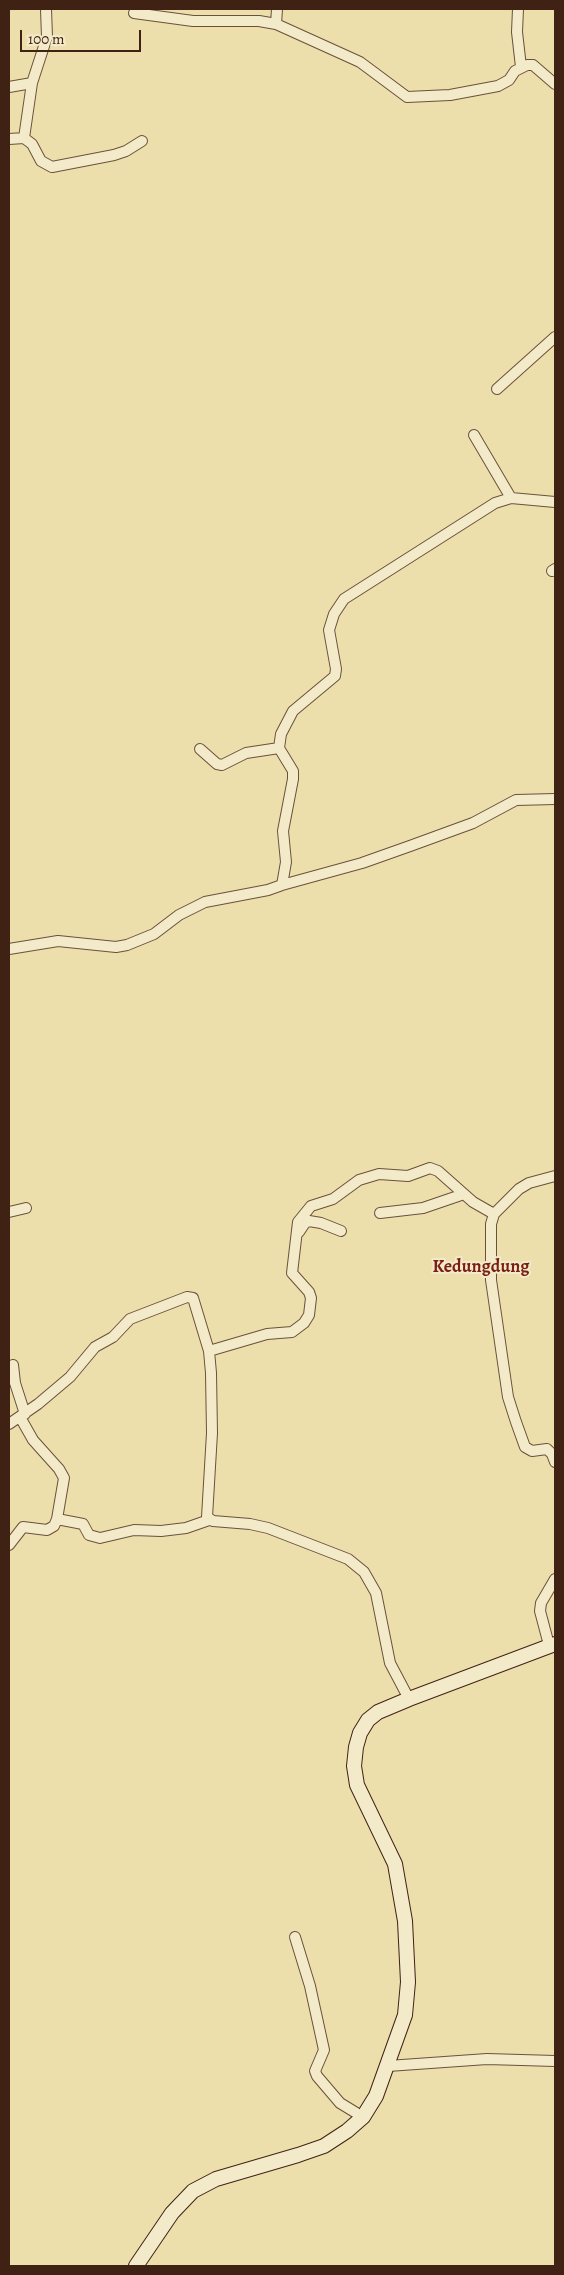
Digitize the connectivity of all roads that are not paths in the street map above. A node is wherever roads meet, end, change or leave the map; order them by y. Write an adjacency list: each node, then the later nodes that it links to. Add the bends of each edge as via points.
1 (46, 9): 7 (street, via 48,37)
2 (277, 9): 5 (street)
3 (518, 9): 6 (street, via 516,32)
4 (134, 13): 5 (street, via 192,21)
5 (276, 24): 6 (street, via 360,62 407,97 450,95 498,86)
6 (521, 67): 8 (street, via 533,65)
7 (32, 83): 9 (street); 10 (street)
8 (555, 84)
9 (9, 87)
10 (24, 138): 11 (street); 12 (street, via 32,144 40,161 52,167 114,155)
11 (9, 139)
12 (142, 141)
13 (555, 337): 14 (street)
14 (496, 389)
15 (474, 435): 16 (street)
16 (511, 498): 17 (street); 18 (street, via 495,503 344,598 329,630 336,676 293,711 281,734)
17 (555, 502)
18 (279, 748): 19 (street, via 246,753 222,765); 21 (street, via 293,772 283,831 286,862)
19 (200, 749)
20 (555, 799): 21 (street, via 516,800 474,823 352,866)
21 (282, 885): 22 (street, via 205,902 154,934 127,945 116,947 58,941)
22 (9, 949)
23 (555, 1176): 28 (street, via 519,1189)
24 (464, 1194): 27 (street, via 422,1208); 28 (street); 30 (street, via 430,1168 408,1176 379,1174 359,1180 333,1199 311,1206 298,1222)
25 (26, 1208): 26 (street)
26 (9, 1212)
27 (380, 1213)
28 (494, 1214): 35 (street, via 491,1224 491,1280 508,1397 526,1447 532,1451 547,1449)
29 (341, 1231): 30 (street, via 309,1221)
30 (296, 1238): 31 (street, via 292,1274 309,1292 311,1302 304,1323 292,1332 267,1334)
31 (209, 1351): 33 (street, via 195,1300 187,1297 130,1319 113,1337 95,1347 70,1376); 37 (street, via 212,1433 206,1515)
32 (13, 1365): 33 (street)
33 (23, 1415): 34 (street); 36 (street, via 33,1440 63,1474)
34 (9, 1424)
35 (555, 1462)
36 (57, 1519): 37 (street, via 83,1524 89,1535 100,1538 134,1530 179,1530); 38 (street, via 47,1530 23,1527)
37 (209, 1520): 41 (street, via 268,1528 348,1558 364,1572 376,1592 390,1663)
38 (9, 1545)
39 (555, 1579): 40 (street, via 540,1611)
40 (552, 1645): 41 (street)
41 (409, 1699): 44 (street, via 378,1712 368,1720 360,1733 354,1766 363,1802 395,1864 405,1921 406,2009)
42 (295, 1937): 45 (street, via 324,2050 315,2071 340,2103)
43 (555, 2061): 44 (street, via 487,2059)
44 (388, 2066): 45 (street)
45 (363, 2117): 46 (street, via 324,2146 228,2175 193,2191 172,2213)
46 (136, 2266)

